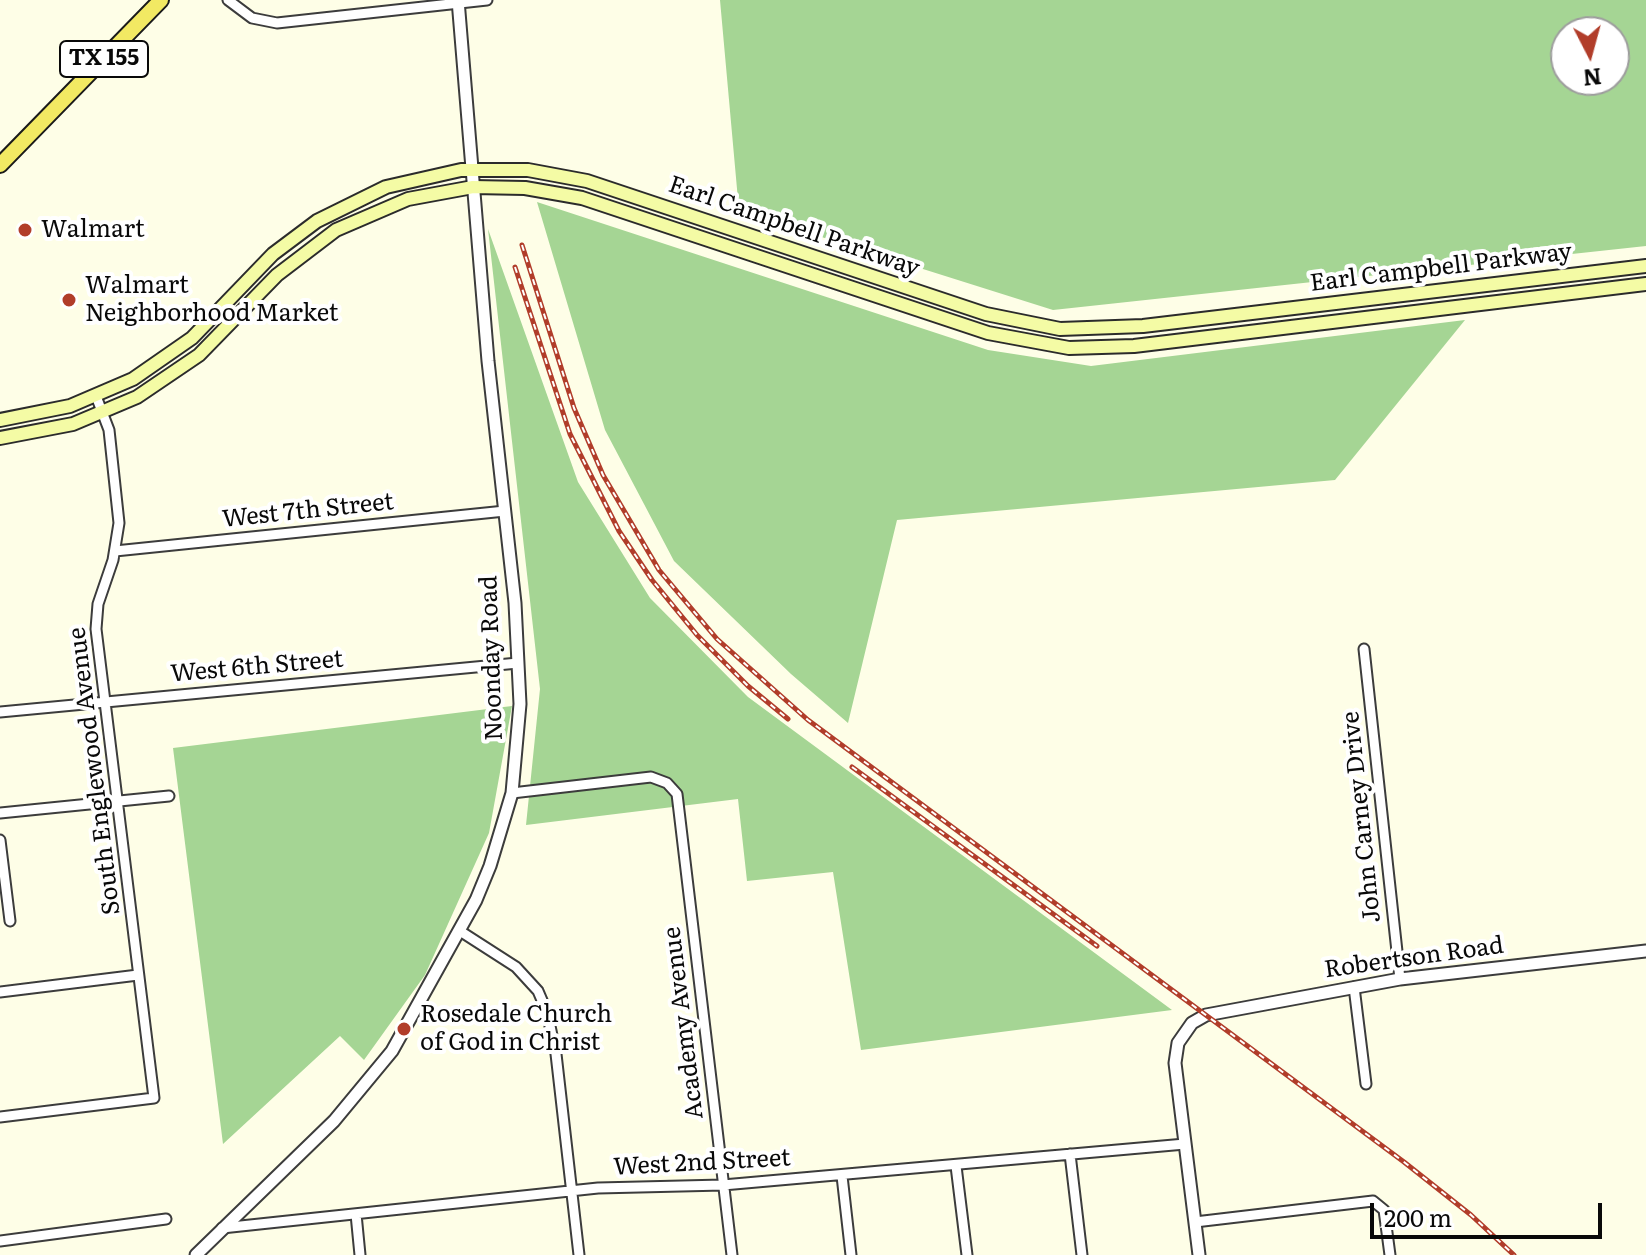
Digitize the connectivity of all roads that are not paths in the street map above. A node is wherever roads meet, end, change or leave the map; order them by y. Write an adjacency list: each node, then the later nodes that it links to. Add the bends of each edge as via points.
1 (161, 0): 5 (main road, TX 155)
2 (228, 0): 4 (street, via 268,23)
3 (487, 0): 4 (street)
4 (458, 2): 6 (street, Noonday Road)
5 (0, 165)
6 (471, 169): 7 (street, Noonday Road); 9 (main road, Earl Campbell Parkway, via 411,180 361,198 301,232); 12 (main road, Earl Campbell Parkway, via 528,170 587,181 998,318 1048,328)
7 (473, 187): 10 (main road, Earl Campbell Parkway, via 408,199 362,216 311,247); 13 (main road, Earl Campbell Parkway, via 573,196 988,333 1050,346); 19 (street, Noonday Road)
8 (1646, 266): 12 (main road, Earl Campbell Parkway)
9 (256, 271): 10 (main road); 14 (main road, Earl Campbell Parkway, via 183,345 144,373)
10 (269, 283): 15 (main road, Earl Campbell Parkway, via 187,364)
11 (1646, 284): 13 (main road, Earl Campbell Parkway)
12 (1106, 330): 13 (main road)
13 (1106, 348)
14 (96, 396): 15 (street, South Englewood Avenue); 16 (main road, Earl Campbell Parkway)
15 (103, 413): 17 (main road, Earl Campbell Parkway); 20 (street, South Englewood Avenue, via 118,517)
16 (6, 420): 17 (main road)
17 (14, 437): 18 (main road, Earl Campbell Parkway)
18 (0, 438)
19 (505, 511): 20 (street, West 7th Street); 22 (street, Noonday Road)
20 (115, 551): 23 (street, South Englewood Avenue, via 96,613)
21 (1364, 649): 34 (street, John Carney Drive)
22 (518, 663): 23 (street, West 6th Street); 25 (street, Noonday Road)
23 (104, 702): 24 (street, West 6th Street); 27 (street, South Englewood Avenue)
24 (0, 712)
25 (512, 793): 31 (street, Noonday Road, via 490,866); 43 (street, Academy Avenue, via 651,777 672,787 679,802)
26 (169, 796): 27 (street)
27 (118, 799): 28 (street); 33 (street, South Englewood Avenue)
28 (0, 813)
29 (0, 840): 30 (street)
30 (10, 921)
31 (460, 931): 44 (street, via 498,953 538,991 553,1034); 48 (street, Noonday Road, via 414,1017 362,1090)
32 (1646, 951): 34 (street, Robertson Road)
33 (138, 975): 36 (street); 38 (street, South Englewood Avenue, via 154,1098)
34 (1400, 979): 35 (street, Robertson Road)
35 (1354, 987): 37 (street); 39 (street, Robertson Road, via 1206,1015 1192,1023 1180,1037 1175,1055)
36 (0, 992)
37 (1366, 1084)
38 (0, 1117)
39 (1185, 1144): 40 (street, West 2nd Street); 47 (street)
40 (1070, 1154): 41 (street, West 2nd Street); 56 (street)
41 (956, 1166): 42 (street, West 2nd Street); 55 (street)
42 (842, 1176): 43 (street, West 2nd Street); 54 (street)
43 (723, 1185): 44 (street, West 2nd Street); 53 (street, Academy Avenue)
44 (571, 1191): 45 (street, West 2nd Street); 52 (street)
45 (356, 1214): 48 (street, West 2nd Street); 51 (street)
46 (166, 1219): 49 (street)
47 (1195, 1222): 57 (street); 58 (street, via 1365,1200 1384,1210)
48 (222, 1228): 50 (street, Noonday Road)
49 (0, 1241)
50 (196, 1255)
51 (360, 1255)
52 (579, 1255)
53 (732, 1255)
54 (851, 1255)
55 (967, 1255)
56 (1082, 1255)
57 (1199, 1255)
58 (1390, 1255)

